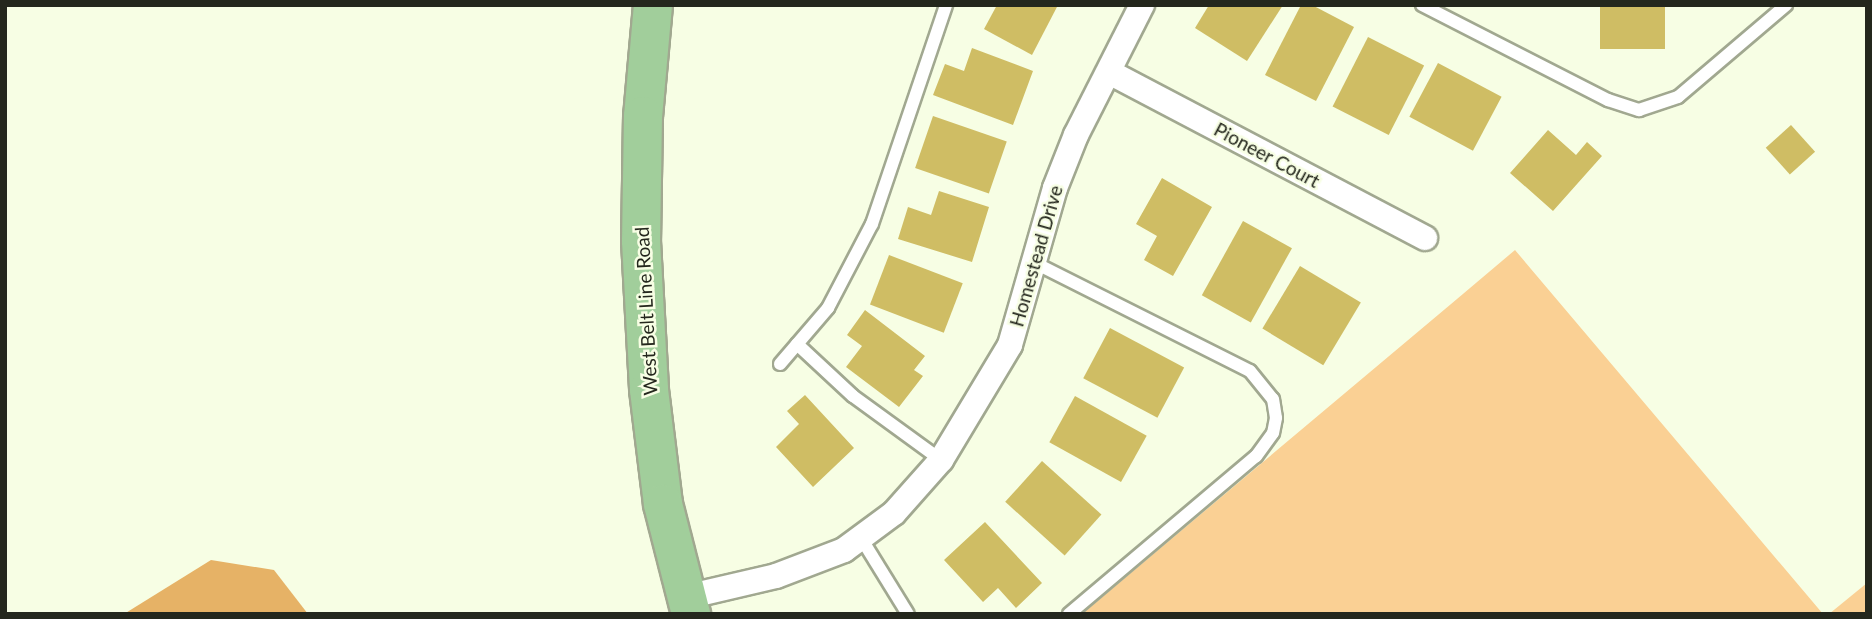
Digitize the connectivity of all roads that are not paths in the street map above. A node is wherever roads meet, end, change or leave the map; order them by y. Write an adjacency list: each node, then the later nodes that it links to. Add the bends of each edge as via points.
1 (653, 5): 13 (main road, West Belt Line Road, via 643,116 641,241 647,349 663,504)
2 (946, 5): 9 (lane, via 872,224 828,308)
3 (1142, 5): 6 (street, Homestead Drive)
4 (1422, 5): 5 (lane, via 1608,100 1639,110 1678,97)
5 (1786, 5)
6 (1109, 72): 7 (street, Pioneer Court); 8 (street, Homestead Drive, via 1055,188)
7 (1426, 238)
8 (1037, 264): 11 (street, Homestead Drive, via 1010,345); 15 (lane, via 1250,371 1273,399 1276,418 1273,433 1256,456)
9 (797, 344): 10 (lane); 11 (lane, via 853,396)
10 (780, 364)
11 (942, 460): 12 (street, Homestead Drive, via 894,513)
12 (861, 538): 13 (street, Homestead Drive, via 844,550); 14 (lane)
13 (689, 605)
14 (908, 614)
15 (1069, 614)

